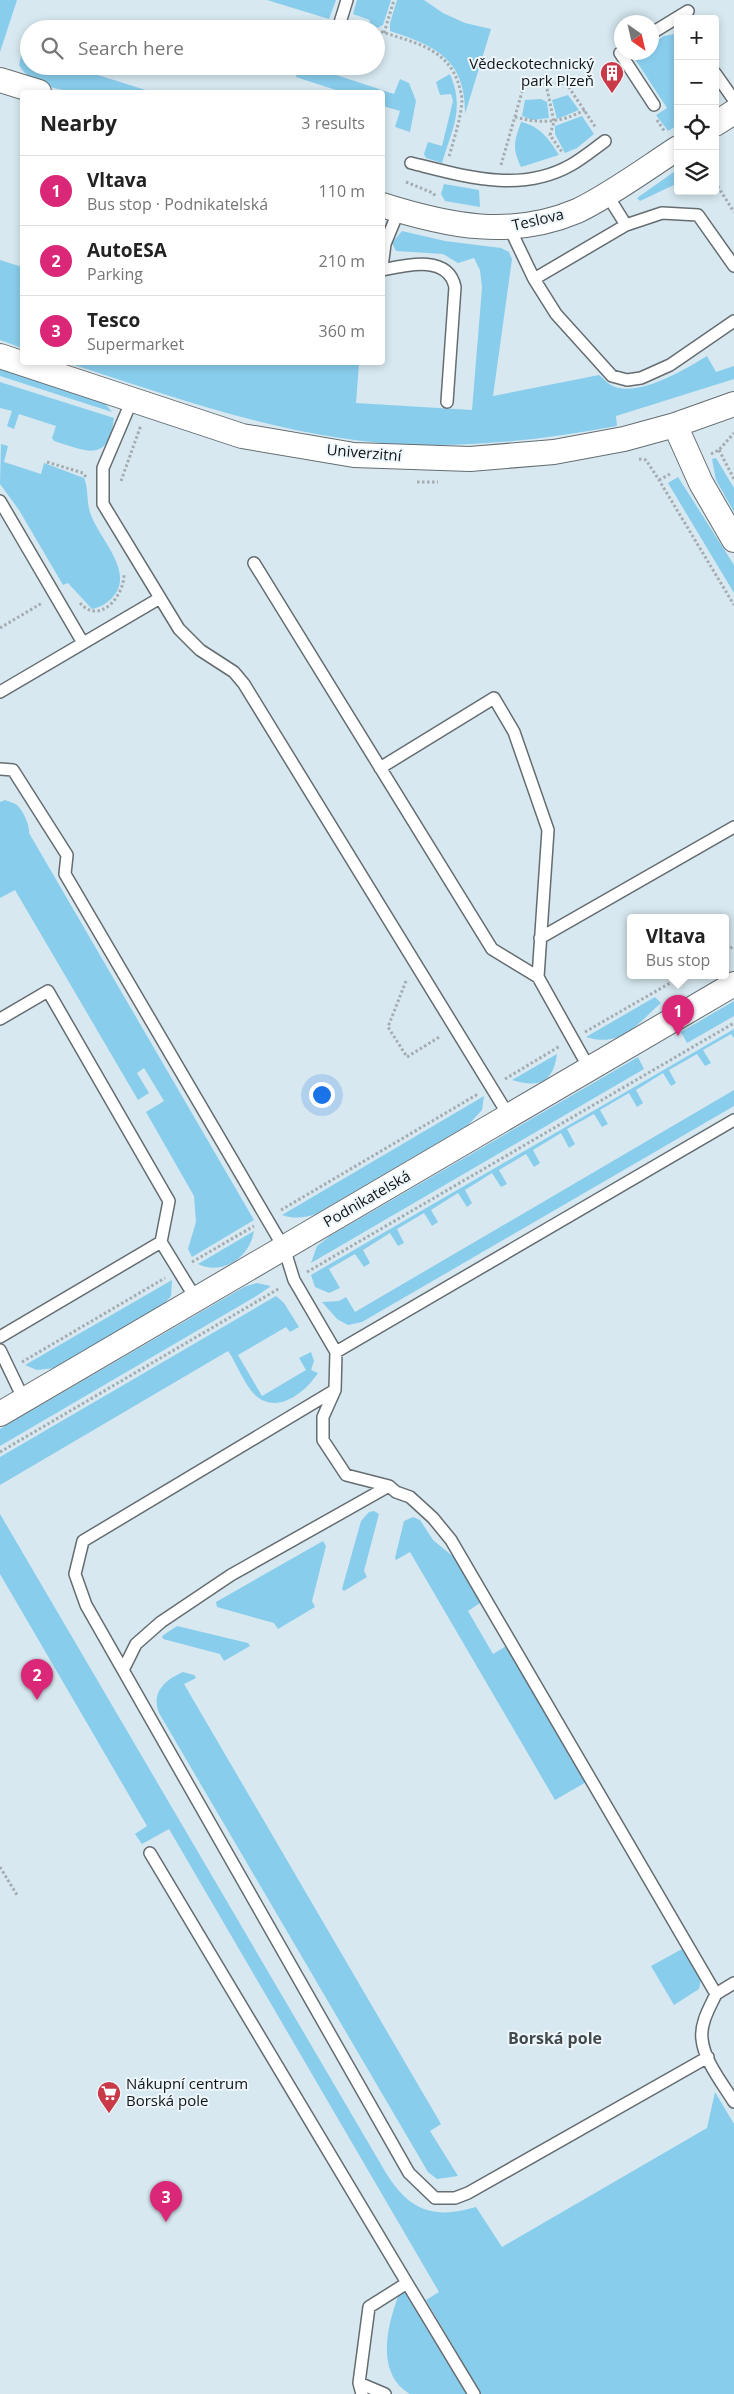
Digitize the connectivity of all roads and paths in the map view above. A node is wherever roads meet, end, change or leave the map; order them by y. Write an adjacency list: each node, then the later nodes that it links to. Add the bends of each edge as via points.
1 (347, 0): 5 (lane)
2 (394, 0): 8 (path)
3 (688, 11): 4 (lane)
4 (682, 15)
5 (341, 20)
6 (674, 20): 7 (lane)
7 (659, 29)
8 (385, 30)
9 (385, 33): 25 (path, via 429,48 444,58 455,72 462,97 448,160)
10 (625, 60): 16 (lane)
11 (719, 79): 15 (lane)
12 (546, 84): 17 (path, via 566,83); 19 (path, via 524,85); 21 (path)
13 (1, 86): 14 (street)
14 (26, 90)
15 (734, 100)
16 (654, 105)
17 (584, 110): 21 (path); 22 (path)
18 (734, 112): 20 (street)
19 (515, 118): 21 (path); 27 (path)
20 (719, 121)
21 (554, 122): 26 (path, via 550,135)
22 (605, 141): 26 (lane)
23 (675, 150): 29 (street, Teslova)
24 (411, 163): 27 (lane, via 476,179)
25 (453, 163)
26 (570, 166): 27 (lane, via 538,178)
27 (497, 180)
28 (719, 188): 31 (path)
29 (606, 193): 32 (lane); 33 (street, Teslova, via 577,210 543,222)
30 (391, 208): 33 (street, Teslova, via 458,226); 34 (lane)
31 (734, 212)
32 (626, 225): 35 (lane, via 662,213 698,215); 37 (lane)
33 (509, 227): 37 (lane)
34 (385, 244)
35 (734, 266)
36 (385, 268): 43 (lane, via 431,264 453,277)
37 (534, 279): 38 (lane, via 556,314 612,376 627,380 641,378 670,365)
38 (734, 321)
39 (0, 356): 40 (street, Univerzitní)
40 (20, 363)
41 (27, 365): 42 (street, Univerzitní)
42 (132, 400): 45 (street, Univerzitní, via 242,436 354,455 470,459 544,453 624,439); 54 (lane, via 103,468 103,504)
43 (447, 402)
44 (734, 404): 45 (street, Univerzitní)
45 (674, 425): 50 (street, via 701,483)
46 (734, 433): 47 (path, via 719,450)
47 (734, 479)
48 (659, 480): 55 (path)
49 (0, 501): 53 (lane)
50 (734, 540)
51 (254, 562): 59 (lane)
52 (124, 568): 53 (path, via 122,587 106,608 94,612 89,610 68,588)
53 (56, 596): 56 (path); 57 (lane)
54 (160, 598): 57 (lane); 63 (lane, via 188,640 234,672 244,684)
55 (734, 605)
56 (0, 628)
57 (83, 642): 58 (lane)
58 (0, 692)
59 (380, 768): 62 (lane, via 494,698 514,732 548,830); 64 (lane, via 492,949)
60 (0, 769): 75 (lane, via 14,770 67,855 65,874)
61 (734, 827): 62 (lane)
62 (540, 938): 64 (lane)
63 (414, 962): 69 (lane); 69 (path, via 388,1027 407,1057)
64 (538, 977): 70 (lane)
65 (677, 979): 70 (path)
66 (734, 984): 71 (street, Podnikatelská)
67 (0, 1020): 76 (lane, via 48,992 169,1201)
68 (734, 1023): 79 (path)
69 (455, 1028): 72 (lane)
70 (573, 1039): 71 (lane); 72 (path)
71 (589, 1068): 73 (street, Podnikatelská)
72 (491, 1086): 73 (lane); 75 (path)
73 (509, 1116): 77 (street, Podnikatelská)
74 (734, 1120): 83 (lane)
75 (267, 1219): 77 (lane); 78 (path)
76 (161, 1242): 78 (lane); 81 (lane)
77 (284, 1248): 79 (lane); 80 (street, Podnikatelská)
78 (178, 1270): 80 (lane); 84 (path)
79 (294, 1280): 83 (lane); 88 (path)
80 (196, 1300): 86 (street, Podnikatelská)
81 (0, 1337)
82 (0, 1350): 84 (lane)
83 (336, 1352): 85 (lane)
84 (9, 1369): 86 (lane)
85 (335, 1390): 89 (lane, via 323,1417 322,1440 346,1475); 90 (lane, via 83,1541 75,1574 86,1604)
86 (24, 1400): 87 (street, Podnikatelská)
87 (0, 1414)
88 (0, 1452)
89 (389, 1486): 90 (lane, via 231,1575 161,1622 136,1644); 95 (lane, via 410,1498 433,1518 451,1540)
90 (123, 1670): 96 (lane, via 410,2173 435,2198 455,2198 468,2193)
91 (150, 1853): 98 (lane)
92 (0, 1867): 93 (path)
93 (17, 1895)
94 (734, 1983): 95 (lane)
95 (716, 1994): 96 (lane, via 704,2019 702,2038)
96 (708, 2057): 97 (lane)
97 (734, 2102)
98 (407, 2283): 99 (lane, via 369,2307); 101 (lane)
99 (360, 2389): 100 (lane)
100 (384, 2394)
101 (474, 2394)

